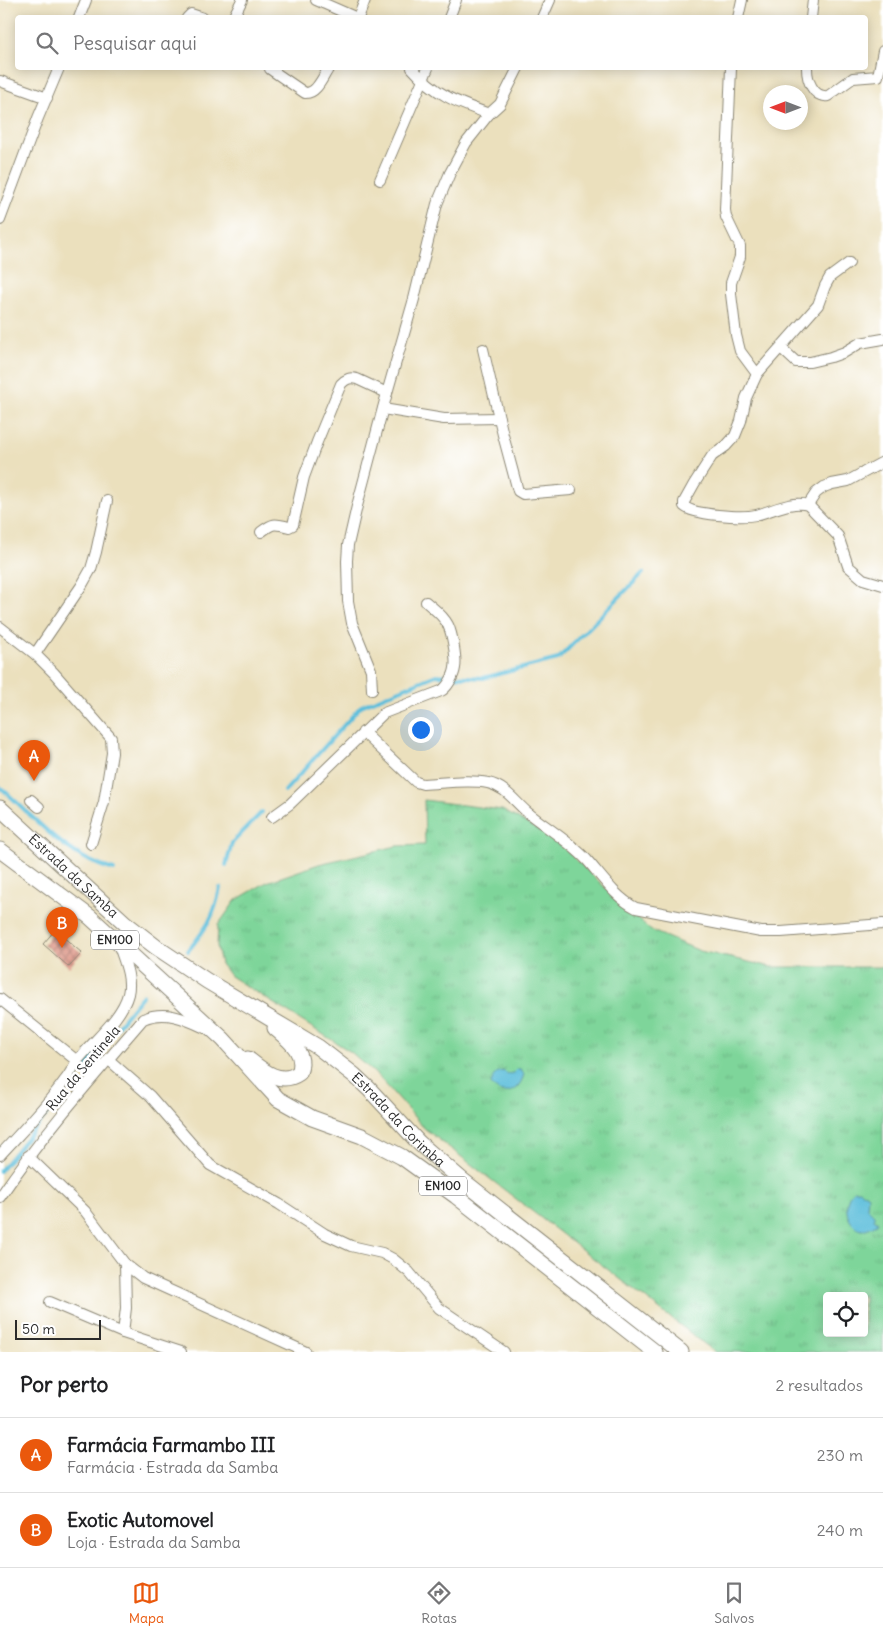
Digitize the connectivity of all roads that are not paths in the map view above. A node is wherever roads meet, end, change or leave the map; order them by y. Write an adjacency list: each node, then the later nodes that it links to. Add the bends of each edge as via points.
1 (86, 0): 9 (street)
2 (242, 0): 10 (street)
3 (316, 0): 11 (street)
4 (365, 0): 12 (street)
5 (456, 0): 13 (street)
6 (550, 0): 14 (street)
7 (742, 0): 15 (street)
8 (813, 0): 16 (street)
9 (80, 15)
10 (234, 15)
11 (350, 15)
12 (358, 15)
13 (450, 15)
14 (543, 15)
15 (739, 15)
16 (812, 15)
17 (883, 52): 25 (street, via 878,76 853,78 828,96 823,97 816,92 809,83)
18 (58, 70): 28 (street)
19 (271, 70): 20 (street, via 309,94)
20 (328, 70)
21 (414, 70): 26 (street)
22 (427, 70): 26 (street)
23 (517, 70): 29 (street, via 500,104)
24 (731, 70): 36 (street, via 725,210 740,246 731,294 739,348)
25 (807, 70)
26 (423, 80): 29 (street, via 448,98); 30 (street)
27 (0, 81): 28 (street)
28 (47, 98): 31 (street)
29 (489, 114): 37 (street, via 466,143 438,204)
30 (380, 180)
31 (0, 220)
32 (849, 263): 34 (street, via 830,277 818,305)
33 (883, 339): 34 (street, via 860,343 845,352 810,362 796,362)
34 (781, 348): 36 (street)
35 (483, 349): 39 (street)
36 (756, 374): 43 (street, via 735,436 712,456 684,506 692,512 744,516 794,504)
37 (387, 393): 38 (street); 44 (street, via 357,379 344,380 304,476 293,525 271,524)
38 (382, 409): 39 (street, via 444,419); 49 (street, via 346,561 349,614 371,670)
39 (499, 418): 41 (street, via 520,493)
40 (883, 462): 43 (street, via 848,482 824,487)
41 (572, 490)
42 (106, 502): 48 (street, via 91,569)
43 (808, 505): 45 (street, via 838,536 848,566 863,579)
44 (261, 532)
45 (883, 585)
46 (426, 602): 50 (street, via 439,612 451,636 455,668 447,686 384,713)
47 (0, 626): 48 (street)
48 (35, 654): 53 (street, via 96,719 112,742 104,802)
49 (372, 690)
50 (363, 732): 52 (street); 55 (street, via 416,782 491,783 507,791 529,814 564,838 621,899 636,908 761,932)
51 (0, 808): 58 (main road, Estrada da Samba / EN100, via 143,937)
52 (272, 818)
53 (91, 844)
54 (0, 850): 56 (main road, Estrada da Samba / EN100)
55 (883, 924)
56 (118, 942): 59 (main road, Estrada da Samba / EN100); 61 (street, Rua da Sentinela, via 128,974 128,994 121,1010)
57 (0, 999): 61 (street)
58 (249, 1006): 59 (main road, via 298,1050 302,1062 299,1073 288,1078 276,1077 255,1065); 72 (main road, Estrada da Corimba / EN100, via 318,1047 348,1071 419,1143)
59 (219, 1036): 60 (street, Rua da Sentinela, via 176,1016 152,1016 143,1020); 71 (main road, Estrada da Corimba / EN100, via 278,1099 312,1118 362,1136 402,1157)
60 (109, 1060): 63 (street, Rua da Sentinela); 70 (street, via 150,1096 210,1164 324,1234 393,1259 409,1272 439,1308)
61 (77, 1061): 62 (street, Rua da Sentinela, via 50,1099)
62 (0, 1155)
63 (28, 1156): 64 (street, Rua da Sentinela); 65 (street, via 85,1211)
64 (0, 1197)
65 (125, 1264): 67 (street); 69 (street, via 143,1278)
66 (50, 1302): 67 (street)
67 (123, 1333): 68 (street)
68 (181, 1352)
69 (306, 1352)
70 (504, 1352)
71 (655, 1352)
72 (681, 1352)

